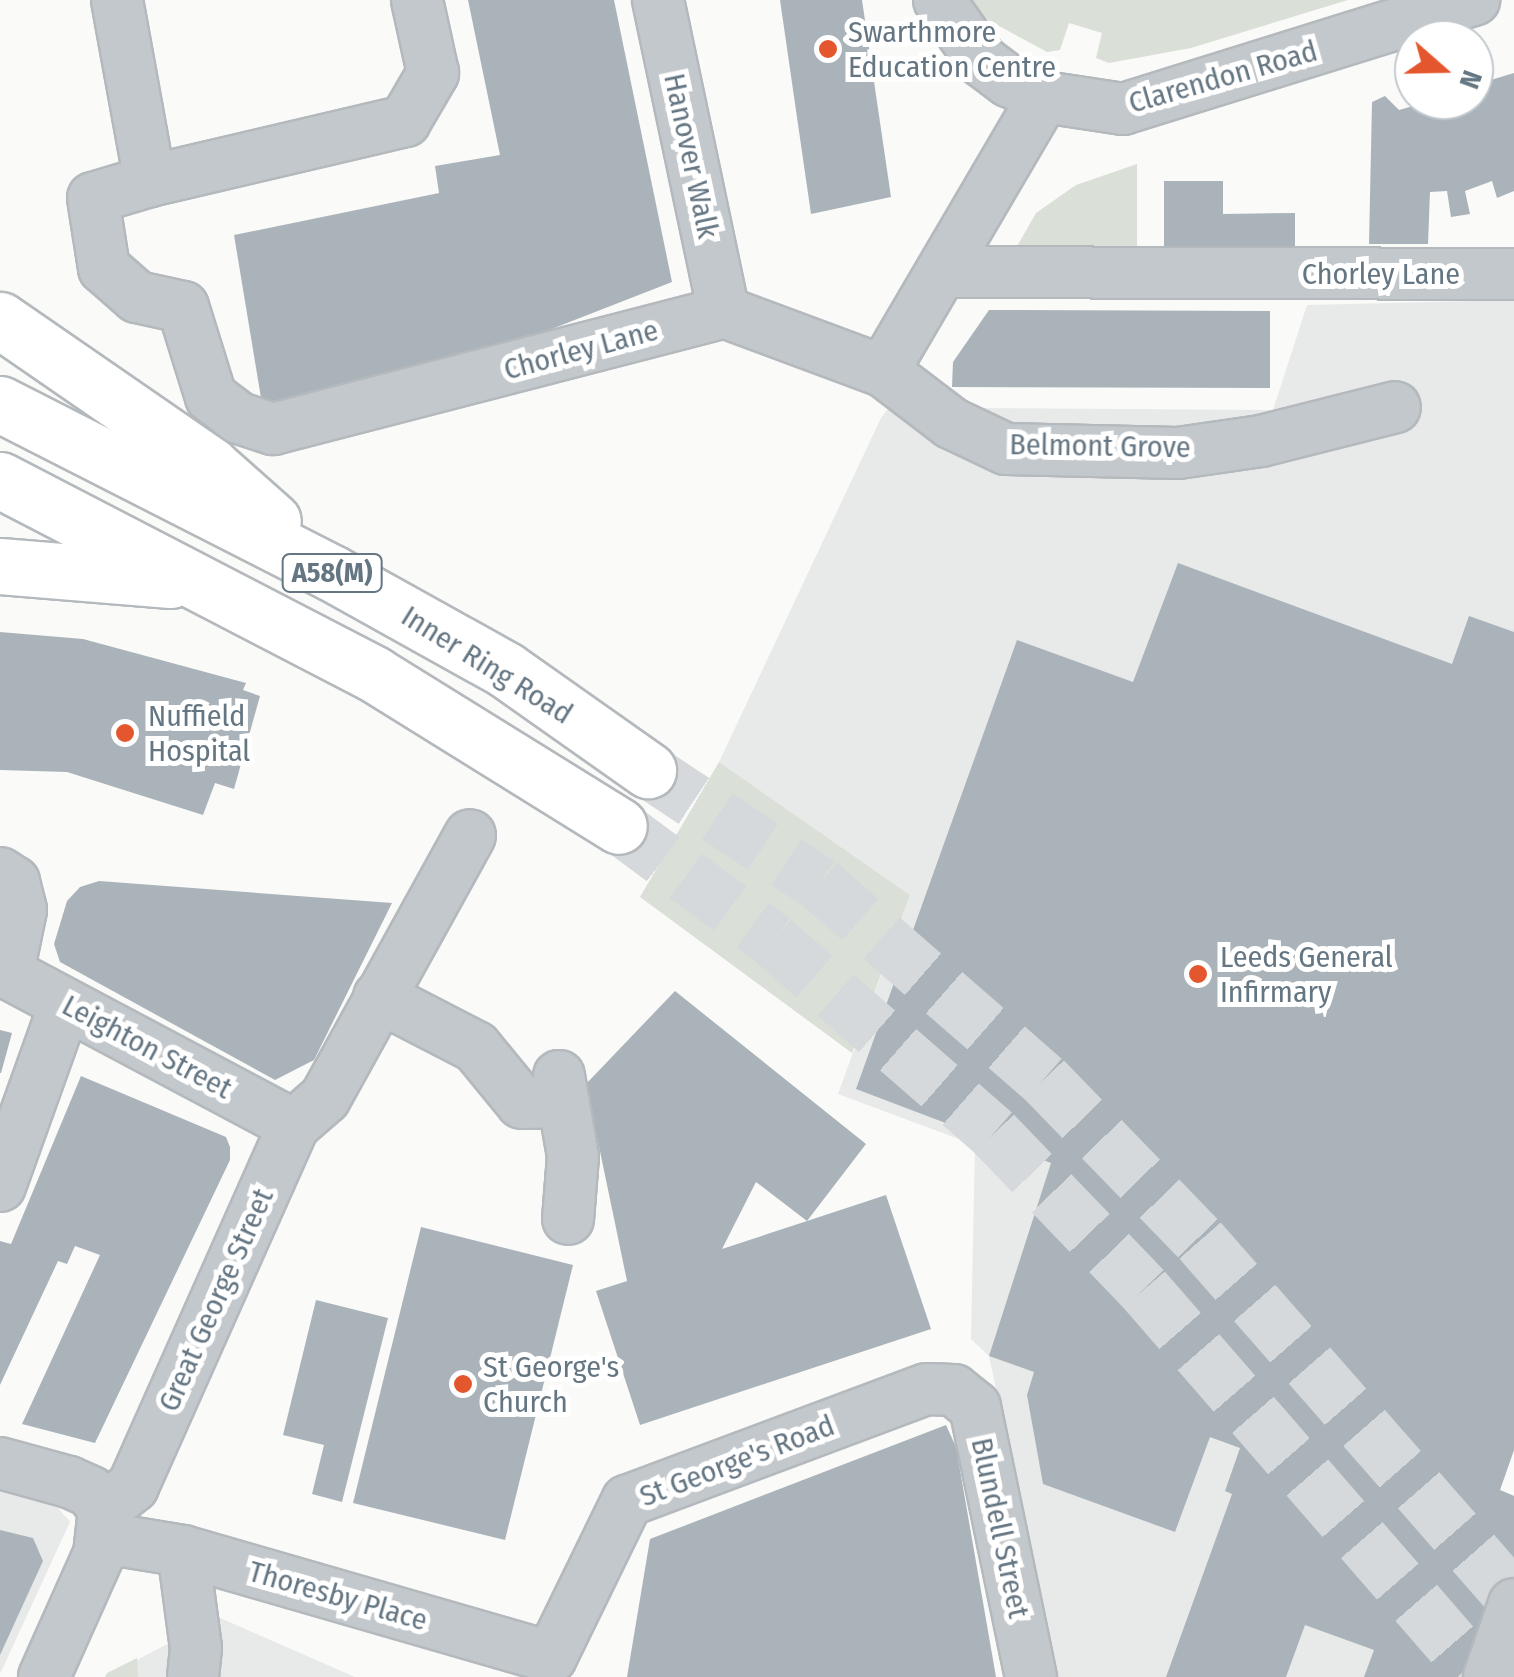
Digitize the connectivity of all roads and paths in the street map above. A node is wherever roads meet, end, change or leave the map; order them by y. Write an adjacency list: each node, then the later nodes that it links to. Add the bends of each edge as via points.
1 (116, 0): 8 (street)
2 (418, 0): 8 (street, via 433,73 405,120)
3 (658, 0): 11 (street, Hanover Walk)
4 (939, 0): 7 (street, via 982,61)
5 (1474, 0): 6 (street, Clarendon Road)
6 (1401, 11): 7 (street, Clarendon Road, via 1123,109)
7 (1044, 97): 9 (street)
8 (150, 181): 11 (street, Chorley Lane, via 92,198 104,268 137,296 183,306 211,397 238,418 273,429)
9 (947, 272): 10 (street, Chorley Lane); 13 (street)
10 (1514, 274)
11 (724, 312): 13 (street)
12 (0, 320): 18 (highway, A58(M), via 210,465)
13 (897, 400): 15 (street, Belmont Grove, via 1006,449 1178,453)
14 (0, 404): 18 (highway, Inner Ring Road / A58(M))
15 (1395, 407)
16 (0, 480): 19 (highway, A58(M))
17 (0, 566): 19 (highway, A58(M))
18 (332, 572): 20 (highway, Inner Ring Road / A58(M), via 506,670)
19 (203, 584): 21 (highway, A58(M), via 374,674)
20 (648, 770)
21 (619, 826)
22 (470, 835): 25 (street, Great George Street)
23 (0, 873): 24 (street, via 14,882 21,910)
24 (4, 971): 26 (street, Leighton Street)
25 (378, 997): 27 (street, Great George Street, via 325,1098); 29 (street, via 476,1048 522,1103 562,1089 573,1156)
26 (66, 1004): 27 (street, Leighton Street); 28 (street)
27 (294, 1124): 32 (street, Great George Street, via 133,1486)
28 (0, 1186)
29 (568, 1219)
30 (954, 1390): 35 (street, St George's Road, via 927,1390 627,1501); 38 (street, Blundell Street, via 976,1407)
31 (0, 1463): 32 (street, via 91,1492)
32 (104, 1523): 33 (street, Thoresby Place); 36 (street, Great George Street)
33 (183, 1551): 35 (street, Thoresby Place); 37 (street, via 196,1648)
34 (1514, 1604): 39 (street)
35 (554, 1667)
36 (44, 1677)
37 (193, 1677)
38 (1031, 1677)
39 (1489, 1677)

